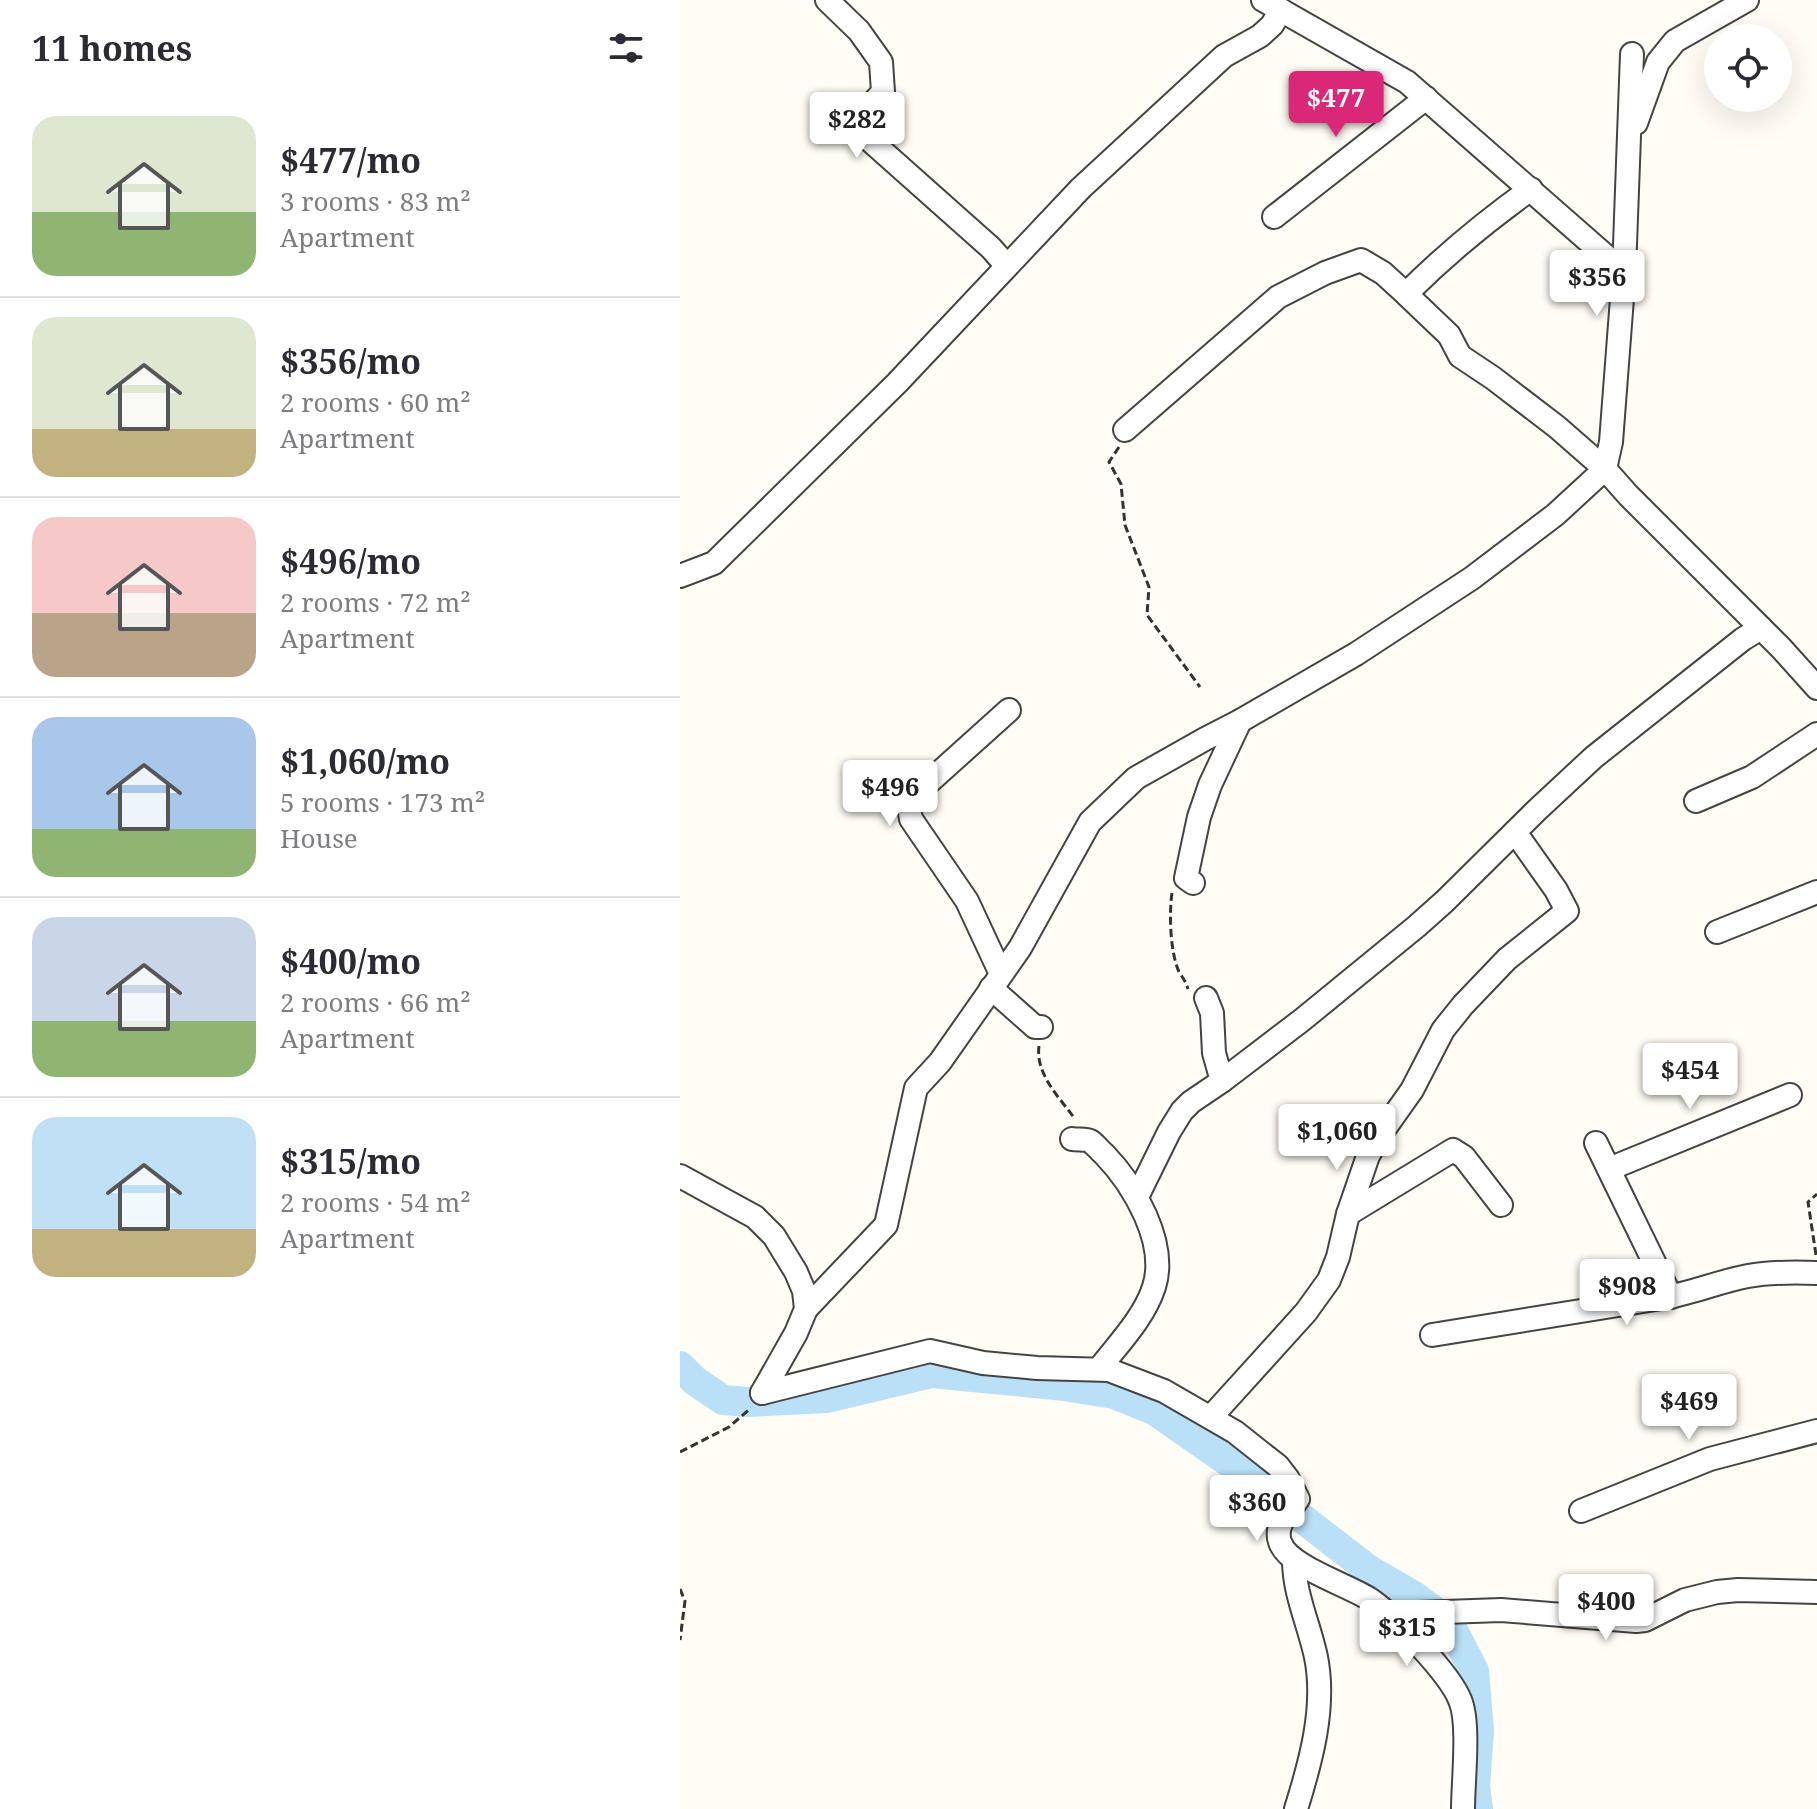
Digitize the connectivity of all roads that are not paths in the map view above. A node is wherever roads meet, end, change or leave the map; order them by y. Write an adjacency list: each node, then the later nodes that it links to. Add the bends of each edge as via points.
1 (827, 0): 9 (street, via 881,62 883,92 856,121 864,135)
2 (1747, 0): 6 (street, via 1675,41 1658,62)
3 (1272, 5): 5 (street); 9 (street, via 1272,25 1224,56 1081,188)
4 (1632, 54): 6 (street)
5 (1426, 98): 7 (street); 8 (street)
6 (1628, 145): 10 (street)
7 (1531, 189): 10 (street); 11 (street)
8 (1274, 217)
9 (1007, 266): 14 (street, via 714,563)
10 (1624, 272): 13 (street)
11 (1406, 294): 12 (street, via 1361,260 1325,273 1278,297); 13 (street, via 1449,335 1460,356)
12 (1125, 430)
13 (1605, 469): 15 (street); 18 (street, via 1472,578)
14 (680, 576)
15 (1761, 628): 16 (street); 21 (street, via 1594,757)
16 (1817, 688)
17 (1009, 710): 25 (street, via 919,791 908,809 967,901)
18 (1240, 721): 22 (street, via 1199,817); 25 (street, via 1136,778 1090,822)
19 (1817, 734): 20 (street, via 1752,777)
20 (1696, 801)
21 (1515, 832): 28 (street, via 1417,926); 36 (street, via 1567,911 1507,959 1443,1030 1412,1090 1368,1156)
22 (1189, 880)
23 (1817, 892): 24 (street)
24 (1717, 932)
25 (996, 981): 27 (street); 39 (street, via 916,1088 886,1225)
26 (1198, 996): 28 (street, via 1212,1013)
27 (1038, 1027)
28 (1222, 1081): 34 (street, via 1182,1111)
29 (1790, 1095): 32 (street)
30 (1081, 1140): 34 (street, via 1119,1170)
31 (1596, 1143): 32 (street)
32 (1609, 1169): 38 (street)
33 (680, 1176): 39 (street, via 755,1217 774,1236 796,1272)
34 (1137, 1197): 41 (street, via 1158,1252 1154,1287)
35 (1501, 1205): 36 (street, via 1453,1150)
36 (1348, 1214): 42 (street, via 1338,1257 1320,1294)
37 (1817, 1273): 38 (street, via 1746,1276)
38 (1671, 1297): 40 (street)
39 (806, 1309): 41 (street, via 762,1393 930,1351 983,1363)
40 (1432, 1335)
41 (1099, 1369): 42 (street, via 1164,1391)
42 (1211, 1417): 45 (street, via 1288,1479 1298,1499 1279,1526 1280,1543)
43 (1817, 1431): 44 (street, via 1710,1459)
44 (1581, 1511)
45 (1294, 1560): 47 (street); 48 (street, via 1318,1678 1315,1736)
46 (1817, 1592): 47 (street, via 1717,1592 1636,1621 1501,1610)
47 (1389, 1614): 49 (street, via 1443,1673 1460,1700 1465,1719)
48 (1296, 1809)
49 (1463, 1809)

